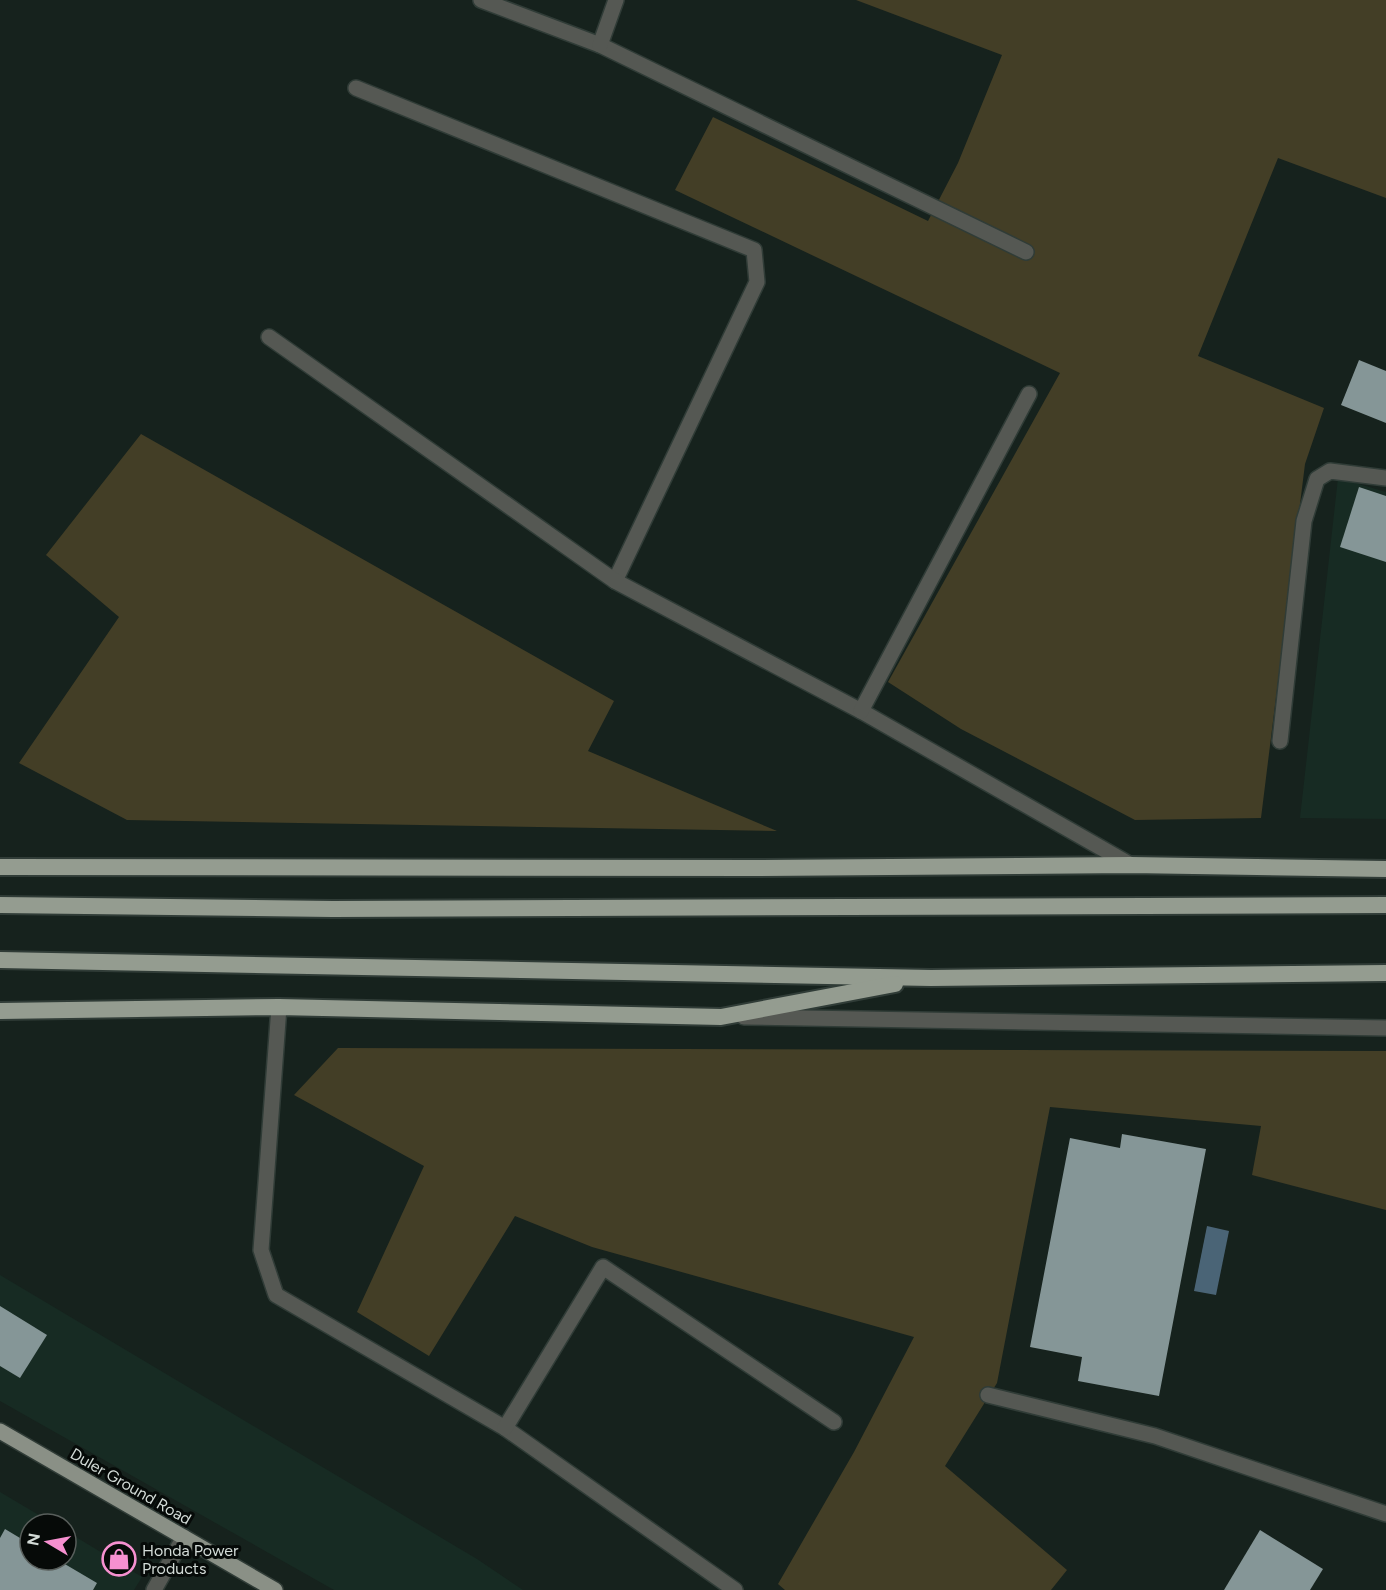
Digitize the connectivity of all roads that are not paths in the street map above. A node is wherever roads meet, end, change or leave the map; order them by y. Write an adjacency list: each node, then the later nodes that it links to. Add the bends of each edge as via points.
1 (481, 0): 3 (street)
2 (616, 0): 3 (street)
3 (600, 45): 5 (street)
4 (356, 88): 9 (street, via 754,250 757,282)
5 (1026, 252)
6 (269, 337): 9 (street)
7 (1029, 394): 10 (street)
8 (1386, 478): 11 (street, via 1330,471 1317,479 1304,521)
9 (615, 581): 10 (street)
10 (861, 711): 12 (street)
11 (1280, 741)
12 (1131, 865): 13 (highway); 14 (highway)
13 (0, 867)
14 (1386, 869)
15 (0, 905): 16 (highway, via 333,909)
16 (1386, 905)
17 (0, 960): 19 (highway)
18 (1386, 973): 19 (highway)
19 (931, 978): 22 (highway)
20 (279, 1007): 21 (highway); 22 (highway); 26 (street, via 261,1250 276,1295)
21 (0, 1011)
22 (721, 1017): 23 (street)
23 (1386, 1028)
24 (988, 1395): 28 (street, via 1155,1436)
25 (834, 1422): 26 (street, via 603,1268)
26 (505, 1428): 32 (street)
27 (0, 1431): 29 (main road, Duler Ground Road)
28 (1386, 1514)
29 (184, 1538): 30 (street); 31 (main road, Duler Ground Road)
30 (154, 1590)
31 (275, 1590)
32 (735, 1590)

